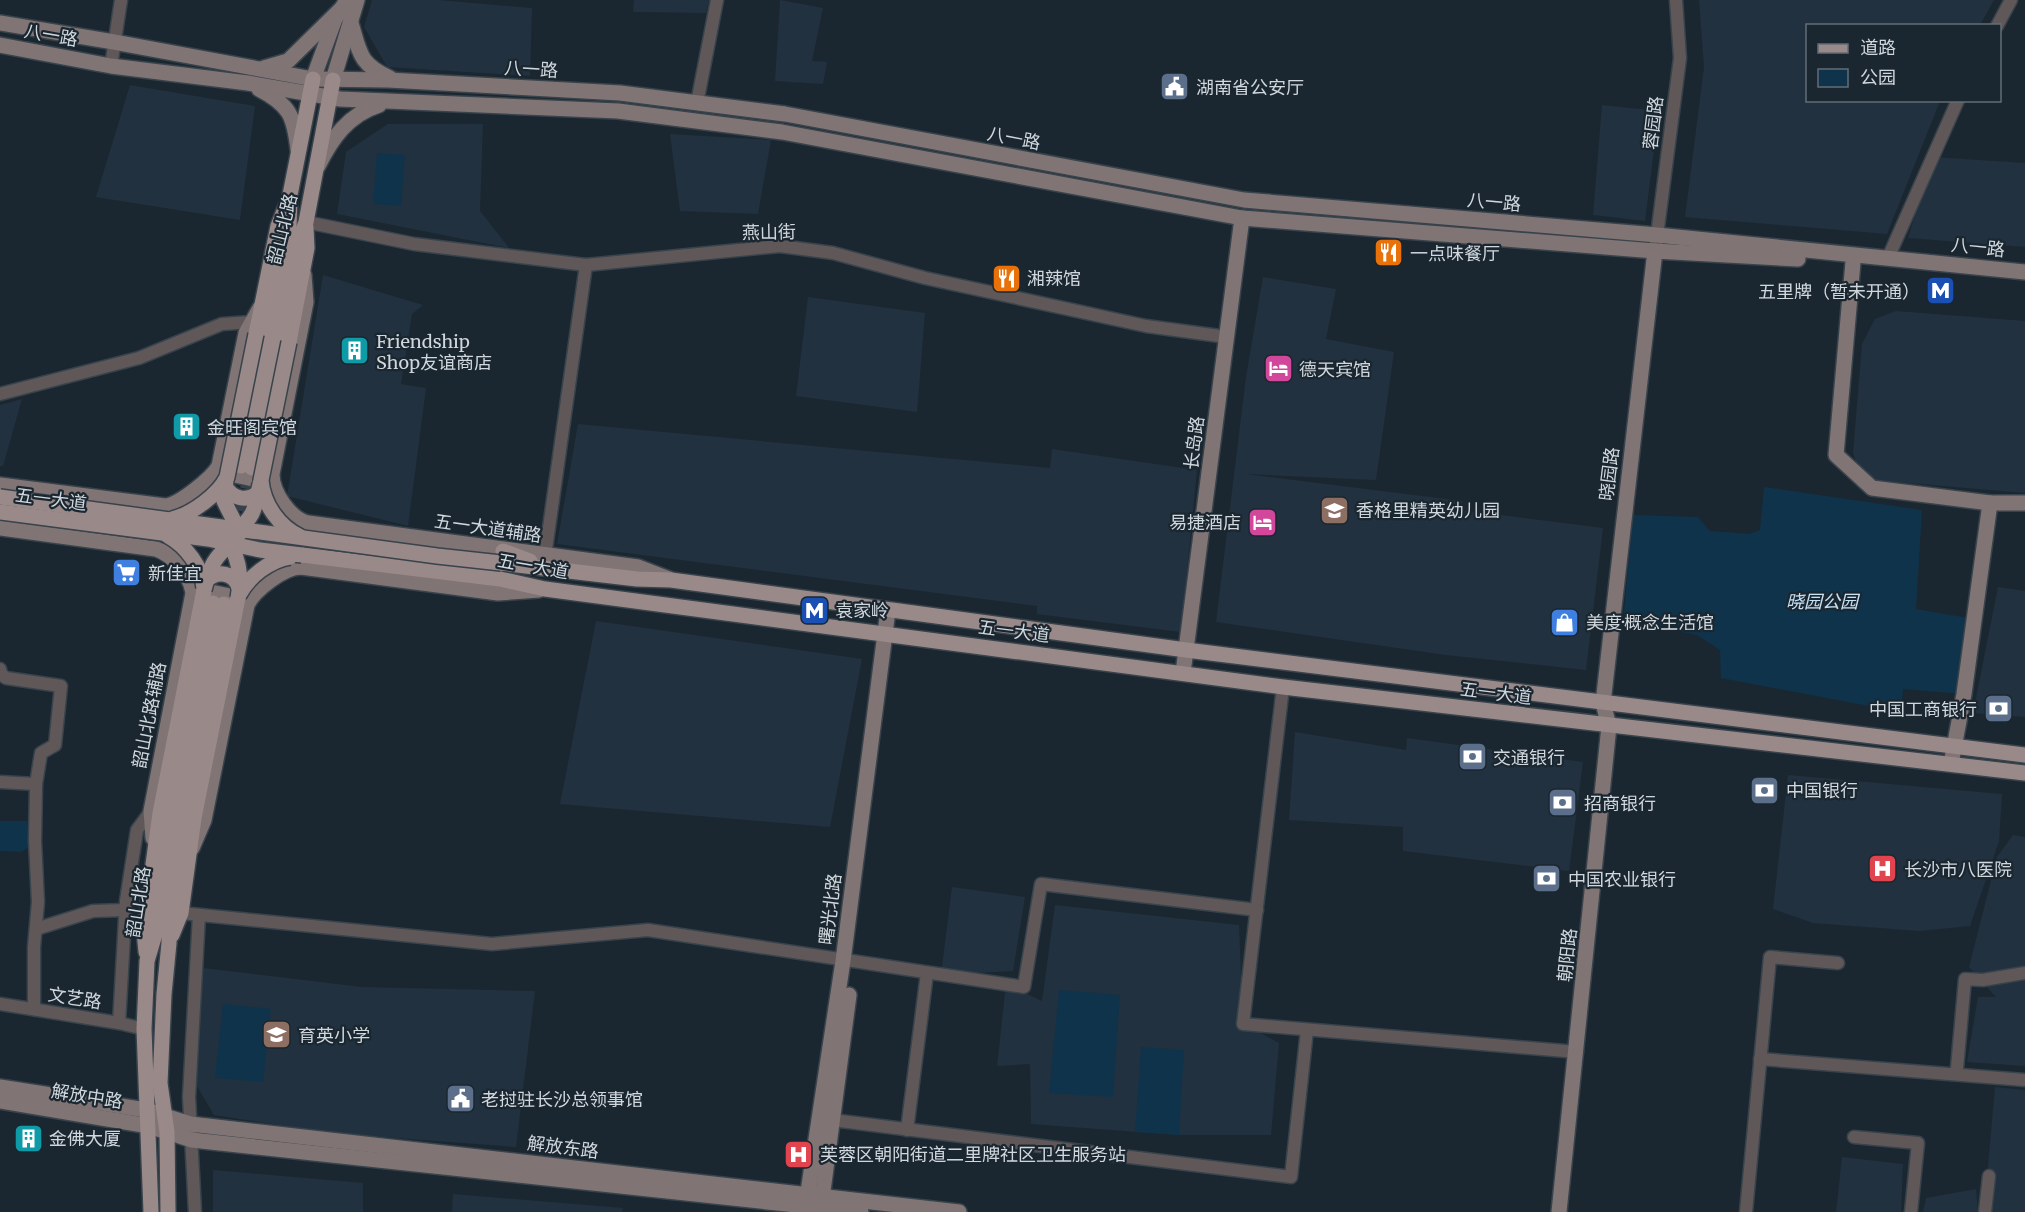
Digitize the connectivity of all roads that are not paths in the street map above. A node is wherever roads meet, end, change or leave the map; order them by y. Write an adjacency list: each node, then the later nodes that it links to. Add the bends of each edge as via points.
1 (121, 0): 10 (street)
2 (357, 0): 8 (main road, 韶山北路)
3 (717, 0): 21 (street)
4 (1676, 0): 27 (street, 蓉园路, via 1680,58)
5 (2011, 0): 9 (street)
6 (344, 5): 13 (main road, via 288,61); 17 (main road, 韶山北路, via 335,19)
7 (0, 23): 10 (main road, 八一路)
8 (351, 23): 14 (main road, 韶山北路); 15 (main road, via 366,63 373,71)
9 (1998, 24)
10 (114, 42): 12 (street); 13 (main road, 八一路)
11 (0, 45): 12 (main road, 八一路)
12 (111, 66): 16 (main road, 八一路)
13 (260, 69): 17 (main road, 八一路)
14 (333, 80): 15 (main road, 八一路); 17 (main road, 八一路); 18 (main road, 韶山北路)
15 (395, 81): 21 (main road, 八一路, via 620,93)
16 (248, 83): 17 (main road, 八一路); 22 (main road, via 284,105)
17 (312, 86): 18 (main road, 八一路); 22 (main road, 韶山北路)
18 (330, 98): 19 (main road, 八一路); 23 (main road, 韶山北路)
19 (392, 102): 23 (main road, via 360,112 343,126); 25 (main road, 八一路, via 618,111 782,132)
20 (1957, 102): 28 (street)
21 (697, 103): 27 (main road, 八一路, via 785,114 1245,200)
22 (298, 152): 24 (main road, 韶山北路)
23 (314, 174): 26 (main road, 韶山北路)
24 (290, 195): 34 (main road, via 278,226); 38 (main road, 韶山北路)
25 (1242, 218): 27 (main road, 八一路); 35 (main road, 长岛路)
26 (306, 222): 30 (street, 燕山街, via 414,244); 31 (main road); 38 (main road, 韶山北路, via 297,246)
27 (1656, 243): 28 (main road, 八一路); 29 (main road, 八一路); 62 (main road, 晓园路)
28 (1888, 258): 32 (main road, 八一路)
29 (1853, 262): 33 (main road, 八一路); 41 (main road, via 1836,455 1872,488)
30 (586, 265): 35 (street, 燕山街, via 780,246 833,253 926,278 1146,326); 52 (street)
31 (304, 267): 38 (main road, bridge); 38 (main road, via 306,302 273,468)
32 (2025, 272)
33 (2025, 279)
34 (254, 328): 36 (street, via 222,324 139,358); 37 (main road, bridge)
35 (1227, 337): 58 (main road, 长岛路)
36 (0, 394)
37 (223, 478): 38 (main road); 38 (main road, bridge, via 232,495 242,498 252,498); 44 (main road, bridge, via 220,489 185,514); 48 (main road, bridge, via 224,501)
38 (257, 478): 45 (main road); 48 (main road, bridge, via 252,515); 49 (main road, bridge, via 278,519)
39 (0, 484): 44 (main road)
40 (0, 497): 44 (main road, 五一大道, bridge)
41 (1990, 503): 42 (main road); 64 (main road)
42 (2025, 503)
43 (0, 512): 47 (main road, 五一大道, bridge)
44 (170, 512): 48 (main road, 五一大道, bridge); 50 (main road)
45 (298, 520): 51 (main road); 53 (main road, 五一大道辅路)
46 (0, 528): 50 (main road)
47 (166, 534): 48 (main road, 五一大道, bridge, via 208,539); 55 (main road, bridge, via 180,544 202,576)
48 (238, 536): 49 (main road, 五一大道, bridge); 51 (main road, 五一大道, bridge, via 261,550); 55 (main road, bridge, via 237,560); 55 (main road, bridge, via 216,557)
49 (306, 539): 53 (main road, 五一大道, bridge)
50 (162, 551): 55 (main road, via 188,578)
51 (297, 562): 53 (main road, 五一大道); 54 (main road, via 498,593); 55 (main road, bridge, via 286,557 273,562 245,585)
52 (546, 562): 53 (main road, 五一大道); 56 (main road, 五一大道, via 637,579 671,580)
53 (501, 564): 54 (main road, 五一大道)
54 (545, 589): 57 (main road, 五一大道)
55 (221, 594): 70 (main road); 71 (main road); 71 (main road, via 245,610 204,820); 77 (main road, 韶山北路, via 183,816 169,912); 78 (main road, 韶山北路, via 171,814 155,934)
56 (893, 611): 57 (main road, 曙光北路); 58 (main road, 五一大道)
57 (890, 635): 60 (main road, 五一大道); 79 (main road, 曙光北路)
58 (1186, 650): 60 (main road, 长岛路); 62 (main road, 五一大道)
59 (0, 669): 69 (street, via 6,678 61,686 56,745 41,753)
60 (1183, 673): 61 (main road, 五一大道)
61 (1283, 687): 63 (main road, 五一大道); 73 (street)
62 (1611, 703): 63 (main road, 朝阳路); 64 (main road, 五一大道)
63 (1613, 727): 66 (main road, 五一大道); 88 (main road, 朝阳路); 109 (main road, 朝阳路)
64 (1954, 747): 65 (main road, 五一大道); 66 (main road)
65 (2025, 755)
66 (1951, 764): 67 (main road, 五一大道)
67 (2025, 774)
68 (0, 782): 69 (street)
69 (36, 784): 76 (street)
70 (155, 812): 72 (street, via 137,830); 78 (main road, via 155,850 144,931)
71 (189, 857): 74 (main road)
72 (126, 910): 76 (street, via 93,911); 85 (street)
73 (1257, 910): 81 (street, via 1041,884 1024,987); 87 (street, via 1243,1024)
74 (181, 913): 75 (street); 77 (main road)
75 (199, 915): 79 (street, via 492,944 648,930); 99 (street, via 189,1097)
76 (36, 929): 84 (street)
77 (169, 943): 94 (main road, 韶山北路, via 160,1083)
78 (147, 961): 86 (main road, 韶山北路)
79 (848, 962): 81 (street); 96 (main road, 曙光北路)
80 (1838, 963): 89 (street, via 1770,957)
81 (927, 973): 97 (street)
82 (2025, 974): 90 (street, via 1965,979)
83 (0, 1004): 84 (street, 文艺路)
84 (34, 1009): 85 (street, 文艺路)
85 (119, 1023): 86 (street, 文艺路)
86 (144, 1029): 95 (main road, 韶山北路)
87 (1307, 1029): 88 (street); 97 (street, via 1291,1177)
88 (1577, 1052): 108 (main road, 朝阳路)
89 (1760, 1059): 91 (street); 110 (street)
90 (1957, 1068)
91 (2025, 1080)
92 (0, 1087): 95 (main road, 解放中路)
93 (0, 1101): 95 (main road, 解放中路)
94 (164, 1115): 95 (main road, 解放中路); 98 (main road, 韶山北路); 99 (main road, 解放东路)
95 (147, 1118): 98 (main road, 解放中路); 103 (main road, 韶山北路)
96 (826, 1120): 97 (street); 102 (main road, 曙光北路)
97 (908, 1130)
98 (167, 1132): 99 (main road, 解放东路); 104 (main road, 韶山北路)
99 (191, 1132): 102 (main road, 解放东路); 105 (street)
100 (1854, 1137): 111 (street, via 1918,1143)
101 (1989, 1176): 112 (street)
102 (814, 1205): 106 (main road, 解放东路); 107 (main road, 解放东路)
103 (151, 1212)
104 (168, 1212)
105 (195, 1212)
106 (861, 1212)
107 (958, 1212)
108 (1559, 1212)
109 (1565, 1212)
110 (1746, 1212)
111 (1911, 1212)
112 (1985, 1212)

